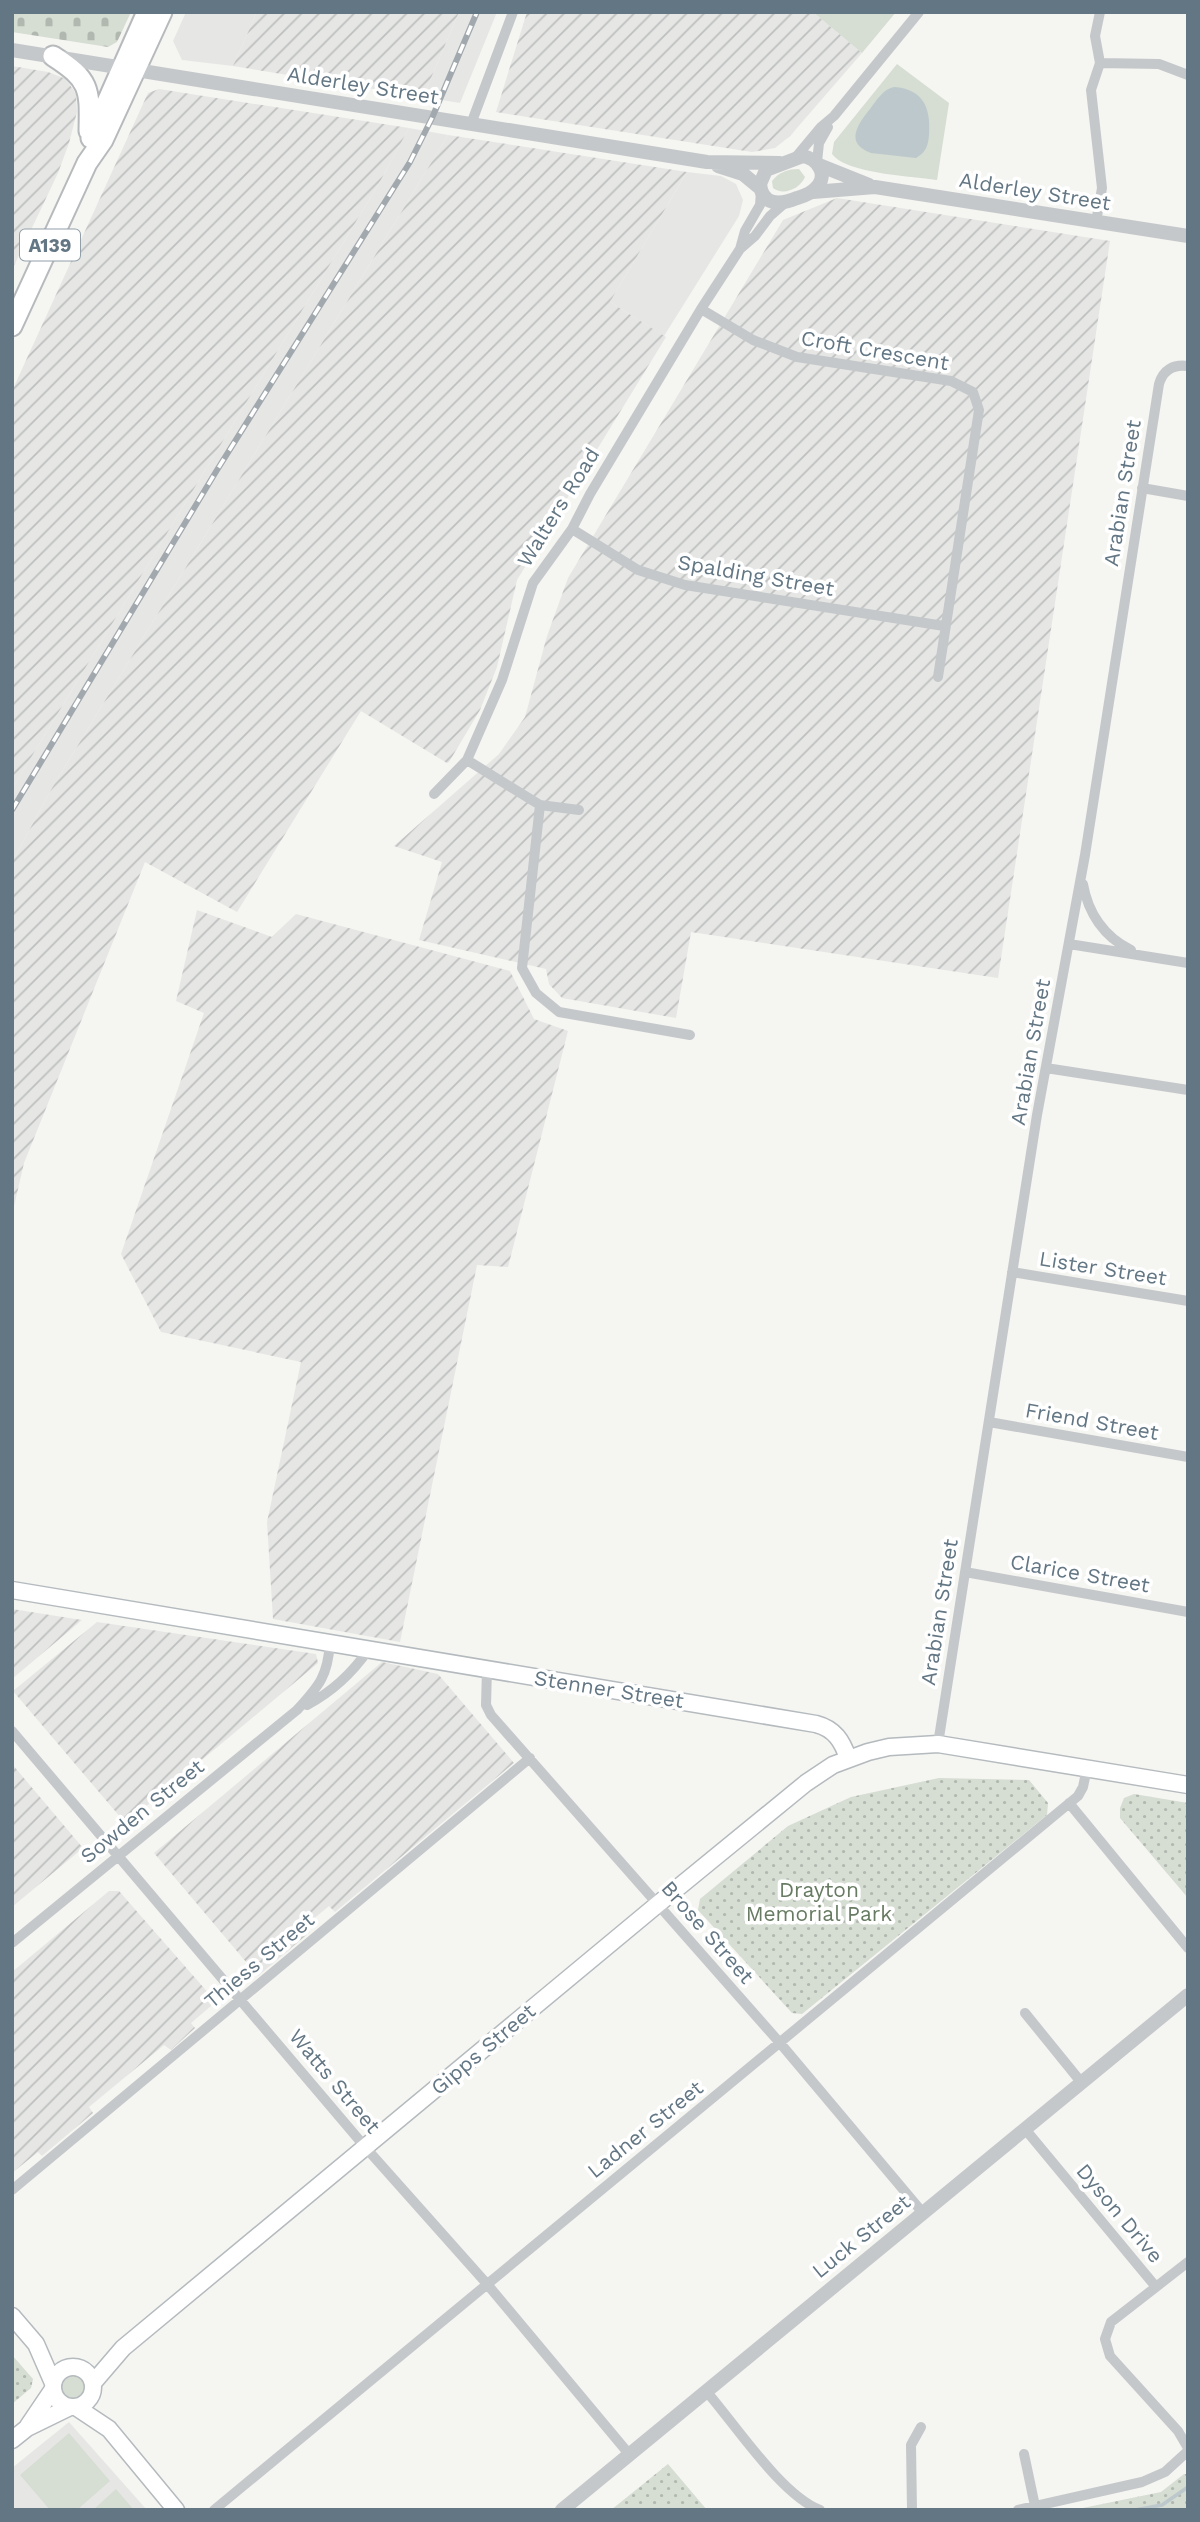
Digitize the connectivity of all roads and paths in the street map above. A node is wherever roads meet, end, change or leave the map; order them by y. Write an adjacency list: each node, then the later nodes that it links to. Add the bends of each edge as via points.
1 (147, 12): 9 (highway, A139)
2 (162, 12): 9 (highway, A139)
3 (513, 12): 12 (street)
4 (919, 12): 11 (street)
5 (1100, 12): 8 (street, via 1095,36)
6 (12, 50): 7 (street, Alderley Street)
7 (53, 56): 9 (street, Alderley Street); 13 (highway, via 75,71 87,89)
8 (1100, 63): 10 (street, via 1159,64); 23 (street, via 1091,90 1102,188)
9 (129, 69): 12 (street, Alderley Street); 13 (highway, A139); 16 (highway, A139, via 103,140)
10 (1188, 75)
11 (834, 116): 14 (street); 18 (street, via 820,139)
12 (471, 124): 15 (street, Alderley Street)
13 (89, 142): 16 (highway, A139)
14 (796, 157): 17 (street); 18 (street, via 807,156)
15 (707, 162): 17 (street, Alderley Street); 20 (street, Alderley Street, via 743,174)
16 (87, 163): 27 (highway, A139)
17 (780, 163): 20 (street, via 766,170)
18 (818, 163): 19 (street, Alderley Street); 21 (street, via 821,180)
19 (875, 187): 21 (street, Alderley Street); 23 (street, Alderley Street)
20 (760, 190): 22 (street, via 771,202); 25 (street, Walters Road, via 760,205)
21 (813, 191): 22 (street)
22 (785, 203): 25 (street, Walters Road)
23 (1096, 222): 24 (street, Alderley Street)
24 (1188, 236)
25 (740, 249): 26 (street, Walters Road)
26 (701, 309): 31 (street, Walters Road); 32 (street, Croft Crescent, via 753,340 797,357 951,381 973,392 979,410)
27 (12, 326)
28 (1188, 366): 29 (street, Arabian Street, via 1168,370 1159,384)
29 (1142, 488): 30 (street); 38 (street, Arabian Street)
30 (1188, 496)
31 (572, 529): 32 (street, Spalding Street, via 638,570 685,585); 34 (street, Walters Road, via 533,583 502,680)
32 (944, 626): 33 (street, Croft Crescent)
33 (938, 677)
34 (467, 760): 35 (street, Walters Road); 36 (street)
35 (434, 794)
36 (540, 805): 37 (street); 42 (street, via 522,968 536,993 559,1012)
37 (579, 810)
38 (1082, 874): 39 (street, Arabian Street); 40 (street, via 1086,898 1102,929 1118,943)
39 (1069, 944): 40 (street); 43 (street, Arabian Street)
40 (1146, 956): 41 (street)
41 (1188, 963)
42 (690, 1035)
43 (1046, 1068): 44 (street); 45 (street, Arabian Street)
44 (1188, 1090)
45 (1012, 1272): 46 (street, Lister Street); 47 (street, Arabian Street)
46 (1188, 1301)
47 (989, 1422): 48 (street, Friend Street); 49 (street, Arabian Street)
48 (1188, 1457)
49 (965, 1572): 51 (street, Clarice Street); 57 (street, Arabian Street)
50 (12, 1590): 52 (main road, Stenner Street)
51 (1188, 1612)
52 (330, 1642): 53 (main road, Stenner Street); 55 (street, Sowden Street, via 325,1676)
53 (369, 1649): 54 (main road, Stenner Street); 55 (street, Sowden Street, via 345,1678)
54 (487, 1669): 58 (street, Brose Street, via 486,1705); 59 (main road, Stenner Street, via 816,1724 835,1734)
55 (297, 1710): 63 (street, Sowden Street)
56 (12, 1731): 63 (street, Watts Street)
57 (938, 1744): 59 (main road, via 890,1747); 60 (main road)
58 (530, 1758): 64 (street, Brose Street); 68 (street, Thiess Street)
59 (849, 1758): 64 (main road, Gipps Street, via 806,1783)
60 (1087, 1768): 61 (main road); 62 (street, Ladner Street, via 1078,1797)
61 (1188, 1785)
62 (1069, 1803): 66 (street); 70 (street, Ladner Street)
63 (118, 1855): 65 (street, Sowden Street); 68 (street, Watts Street)
64 (658, 1904): 70 (street, Brose Street); 73 (main road, Gipps Street)
65 (12, 1943)
66 (1188, 1948)
67 (1188, 1995): 71 (street, Luck Street)
68 (242, 2000): 73 (street, Watts Street); 74 (street, Thiess Street)
69 (1025, 2013): 71 (street)
70 (780, 2043): 75 (street, Brose Street); 77 (street, Ladner Street)
71 (1081, 2082): 72 (street, Luck Street)
72 (1025, 2129): 75 (street, Luck Street); 78 (street, Dyson Drive)
73 (366, 2148): 77 (street, Watts Street); 81 (main road, Gipps Street)
74 (12, 2190)
75 (923, 2213): 85 (street, Luck Street)
76 (1188, 2262): 78 (street)
77 (487, 2284): 94 (street, Watts Street); 98 (street, Ladner Street)
78 (1157, 2287): 91 (street, Dyson Drive, via 1111,2322 1105,2339 1110,2356)
79 (12, 2316): 80 (main road)
80 (36, 2344): 82 (main road); 83 (main road)
81 (123, 2348): 82 (main road, Gipps Street); 84 (main road, Gipps Street)
82 (76, 2367): 83 (main road, via 60,2372); 84 (main road, via 89,2374)
83 (53, 2386): 86 (main road, via 58,2401); 89 (main road)
84 (93, 2388): 86 (main road, via 86,2403); 90 (main road)
85 (706, 2391): 94 (street, Luck Street); 100 (street, via 788,2490)
86 (73, 2407): 89 (main road); 90 (main road)
87 (1188, 2423): 91 (street)
88 (921, 2427): 101 (street, via 911,2445)
89 (27, 2428): 92 (main road)
90 (109, 2429): 97 (main road)
91 (1178, 2431): 93 (street, Dyson Drive)
92 (12, 2440)
93 (1188, 2449): 96 (street, via 1165,2472 1142,2482)
94 (629, 2454): 99 (street, Luck Street)
95 (1024, 2454): 96 (street)
96 (1035, 2506): 102 (street)
97 (176, 2510)
98 (214, 2510)
99 (562, 2510)
100 (820, 2510)
101 (912, 2510)
102 (1018, 2510)

